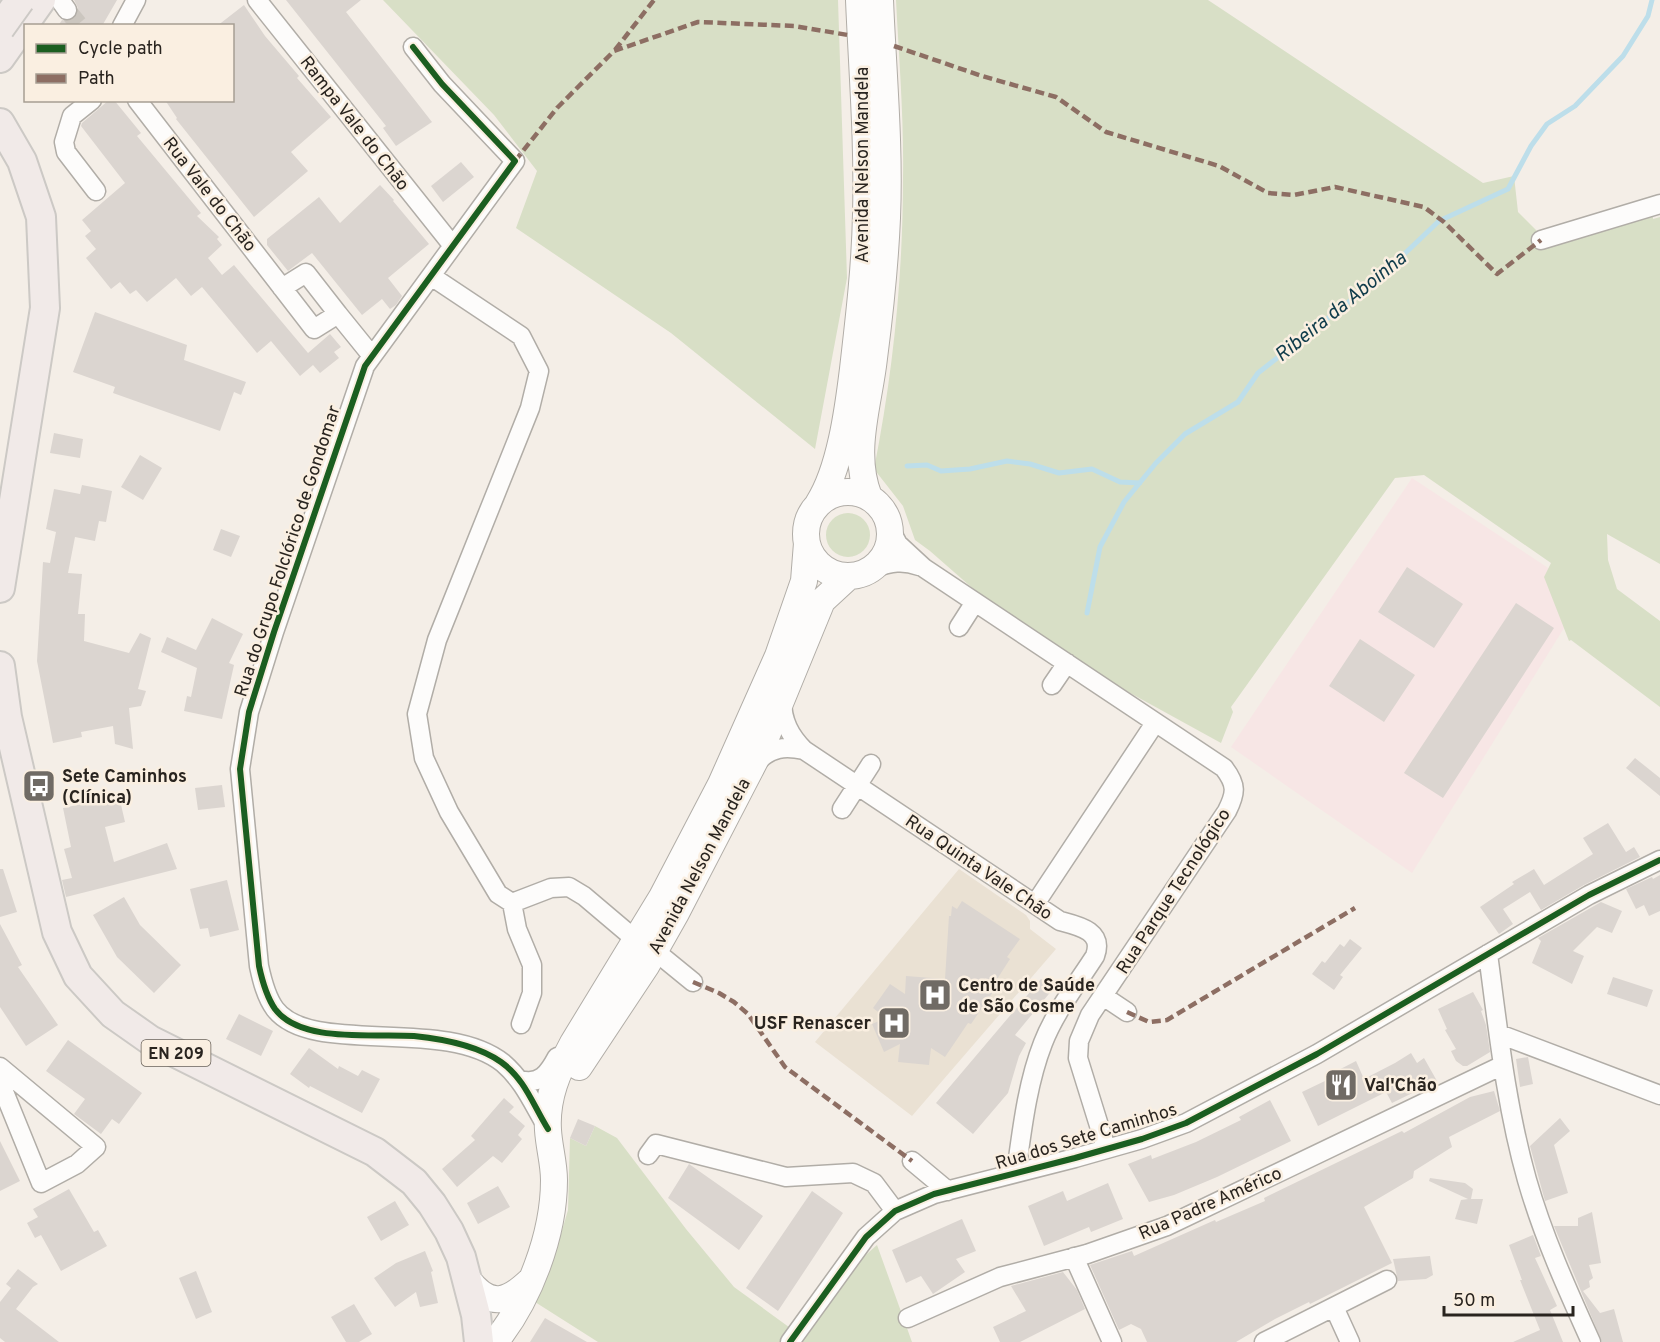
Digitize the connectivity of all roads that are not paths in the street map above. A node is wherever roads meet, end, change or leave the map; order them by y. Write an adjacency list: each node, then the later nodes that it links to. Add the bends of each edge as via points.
1 (136, 0): 6 (street)
2 (257, 0): 16 (street, Rampa Vale do Chão)
3 (859, 0): 22 (main road, Avenida Nelson Mandela, via 866,191 862,290 842,435 831,480)
4 (880, 0): 21 (main road, Avenida Nelson Mandela, via 887,216 877,338 861,442 860,464)
5 (26, 3): 7 (main road, bridge); 9 (main road)
6 (122, 24)
7 (0, 28)
8 (413, 47): 16 (street, Rua do Grupo Folclórico de Gondomar, via 442,84 515,161)
9 (0, 58)
10 (90, 102): 13 (street, via 72,116 64,142 66,152)
11 (140, 102): 18 (street, Rua Vale do Chão)
12 (0, 123): 28 (main road, via 22,161 41,217 45,308)
13 (96, 191)
14 (1660, 204): 15 (street)
15 (1541, 240)
16 (453, 246): 17 (street, Rua do Grupo Folclórico de Gondomar)
17 (431, 276): 20 (street, Rua do Grupo Folclórico de Gondomar); 42 (street, via 521,336 539,371 530,408 437,640 417,714 424,759 449,812 498,894)
18 (282, 288): 19 (street, Rua Vale do Chão, via 314,329); 19 (street, via 306,273)
19 (338, 314): 20 (street)
20 (372, 356): 54 (street, Rua do Grupo Folclórico de Gondomar, via 365,366 249,712 240,769 261,975 275,1009 306,1029 415,1036 458,1043 502,1062)
21 (869, 497): 22 (main road, via 842,492); 23 (main road, via 888,517)
22 (818, 504): 24 (main road, via 810,516)
23 (891, 531): 25 (main road, via 890,545); 26 (street, Rua Parque Tecnológico, via 898,544)
24 (807, 543): 27 (main road, via 822,567); 44 (main road, Avenida Nelson Mandela, via 804,581 765,686 721,784 662,897)
25 (874, 568): 26 (street, Rua Parque Tecnológico, via 898,561); 27 (main road)
26 (924, 568): 29 (street, Rua Parque Tecnológico)
27 (848, 577): 34 (main road, Avenida Nelson Mandela, via 822,602)
28 (0, 588)
29 (975, 602): 30 (street); 31 (street, Rua Parque Tecnológico)
30 (959, 627)
31 (1067, 663): 33 (street); 35 (street, Rua Parque Tecnológico)
32 (0, 666): 66 (main road, EN 209, via 7,717 57,932 78,976 113,1014 150,1040 375,1152 414,1182 449,1231)
33 (1053, 685)
34 (782, 700): 36 (street, Rua Quinta Vale Chão, via 786,724); 38 (main road, Avenida Nelson Mandela)
35 (1155, 723): 43 (street); 47 (street, Rua Parque Tecnológico, via 1224,768 1234,785 1234,797)
36 (804, 750): 38 (street, via 785,746 772,750); 39 (street, Rua Quinta Vale Chão)
37 (871, 764): 39 (street)
38 (752, 766): 44 (main road, Avenida Nelson Mandela, via 699,871)
39 (857, 786): 40 (street); 43 (street, Rua Quinta Vale Chão)
40 (842, 809)
41 (1660, 860): 45 (street, Rua dos Sete Caminhos, via 1588,895)
42 (512, 903): 44 (street, via 551,888 569,887); 50 (street, via 532,965 532,993)
43 (1035, 904): 62 (street, Rua Quinta Vale Chão, via 1060,921 1082,927 1095,937 1098,947 1043,1043 1033,1075)
44 (646, 945): 46 (street); 48 (main road, Avenida Nelson Mandela); 60 (main road, Avenida Nelson Mandela, via 564,1099)
45 (1488, 954): 51 (street); 58 (street, Rua dos Sete Caminhos, via 1317,1054 1186,1123)
46 (693, 982)
47 (1103, 996): 49 (street); 58 (street, Rua Parque Tecnológico, via 1079,1041 1078,1058)
48 (595, 1005): 54 (street, via 563,1044 544,1077 535,1082); 57 (main road, Avenida Nelson Mandela, via 551,1089)
49 (1127, 1012)
50 (521, 1024)
51 (1499, 1034): 52 (street); 56 (street)
52 (1503, 1065): 65 (street, Rua Padre Américo, via 1167,1226); 77 (street, via 1537,1214)
53 (0, 1067): 55 (street, via 96,1147 77,1164 41,1183)
54 (520, 1080): 57 (street, Rua do Grupo Folclórico de Gondomar)
55 (0, 1082)
56 (1660, 1095)
57 (548, 1129): 60 (main road, Avenida Nelson Mandela)
58 (1106, 1148): 62 (street, Rua dos Sete Caminhos)
59 (648, 1155): 64 (street, via 656,1144 786,1177 853,1173 874,1183)
60 (552, 1156): 67 (main road, via 555,1178 551,1219)
61 (912, 1161): 63 (street)
62 (1016, 1173): 63 (street, Rua dos Sete Caminhos)
63 (948, 1191): 64 (street, Rua dos Sete Caminhos)
64 (895, 1211): 73 (street, Rua dos Sete Caminhos, via 866,1237)
65 (1074, 1257): 70 (street, Rua Padre Américo, via 1000,1277); 74 (street)
66 (468, 1280): 67 (main road, via 484,1296 499,1299 514,1296); 71 (main road, EN 209)
67 (531, 1280): 72 (main road)
68 (1387, 1280): 69 (street)
69 (1334, 1307): 75 (street); 76 (street)
70 (908, 1318)
71 (479, 1342)
72 (495, 1342)
73 (790, 1342)
74 (1112, 1342)
75 (1264, 1342)
76 (1350, 1342)
77 (1591, 1342)

